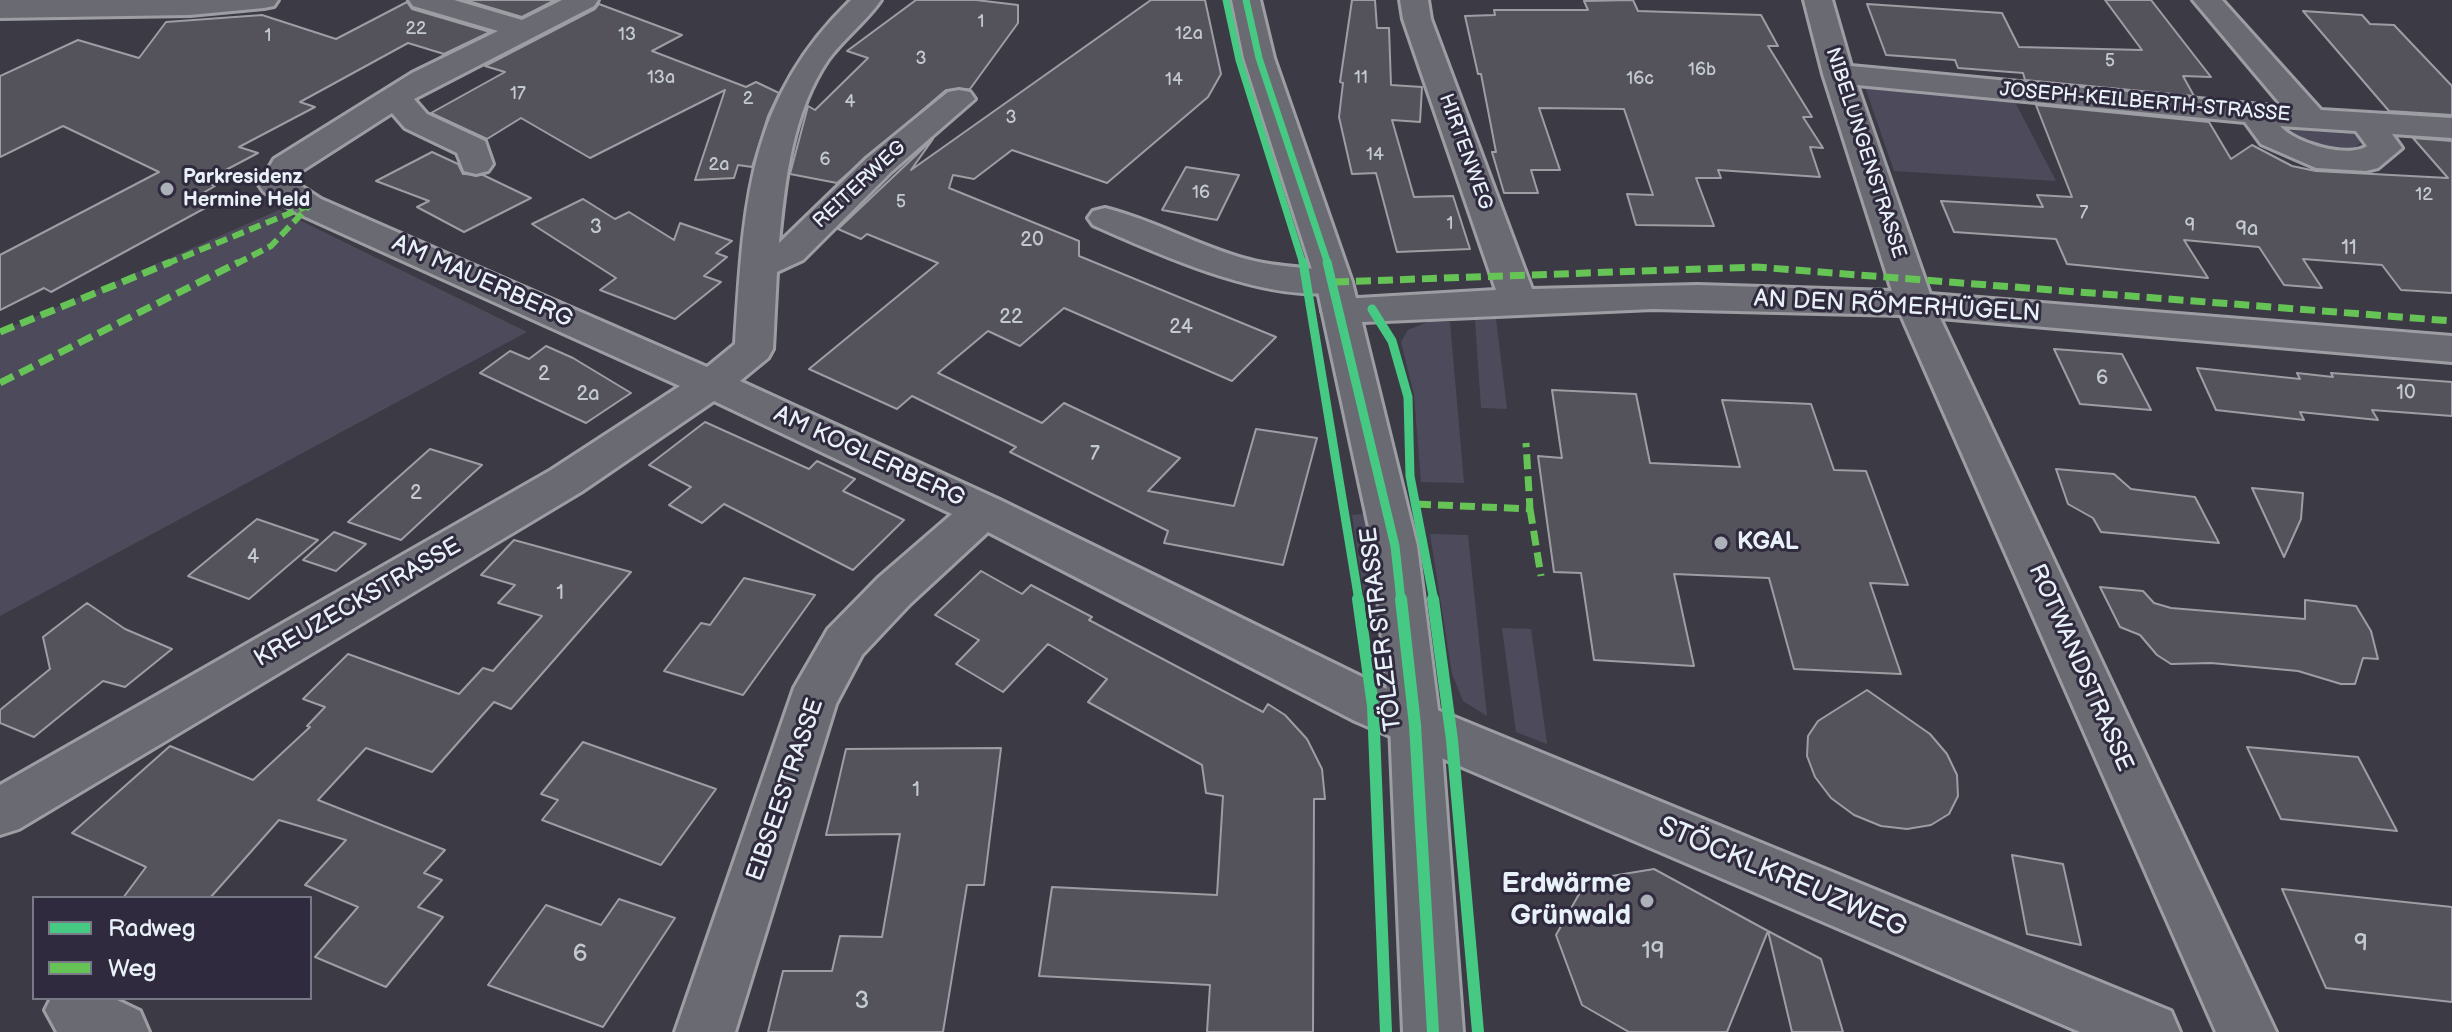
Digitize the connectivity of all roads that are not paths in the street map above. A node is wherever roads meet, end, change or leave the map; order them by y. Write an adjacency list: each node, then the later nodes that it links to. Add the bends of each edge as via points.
1 (264, 0): 9 (street)
2 (423, 0): 10 (street)
3 (584, 0): 10 (street)
4 (867, 0): 20 (street, via 817,54 800,81 784,121)
5 (1246, 0): 21 (street, TÖLZER STRASSE, via 1259,58)
6 (1414, 0): 22 (street, HIRTENWEG)
7 (1818, 0): 11 (street, NIBELUNGENSTRASSE)
8 (2207, 0): 15 (street)
9 (0, 9)
10 (522, 29): 12 (street)
11 (1838, 74): 14 (street, JOSEPH-KEILBERTH-STRASSE); 23 (street, NIBELUNGENSTRASSE)
12 (395, 98): 18 (street, via 416,121 473,148); 25 (street, AM MAUERBERG, via 286,166 276,185 309,206)
13 (959, 99): 20 (street, REITERWEG, via 879,165 790,252)
14 (2255, 114): 15 (street, JOSEPH-KEILBERTH-STRASSE); 16 (street, via 2272,137 2316,158 2366,161 2386,148)
15 (2312, 119): 16 (street, JOSEPH-KEILBERTH-STRASSE)
16 (2365, 122): 17 (street, JOSEPH-KEILBERTH-STRASSE)
17 (2452, 128)
18 (476, 164)
19 (1107, 233): 21 (street, via 1148,237)
20 (759, 266): 25 (street, via 754,349)
21 (1338, 296): 22 (street, AN DEN RÖMERHÜGELN); 27 (street, TÖLZER STRASSE, via 1395,546)
22 (1519, 303): 23 (street, AN DEN RÖMERHÜGELN, via 1696,297)
23 (1915, 305): 24 (street, AN DEN RÖMERHÜGELN); 32 (street, ROTWANDSTRASSE)
24 (2452, 349)
25 (711, 384): 26 (street, AM KOGLERBERG); 28 (street, KREUZECKSTRASSE, via 566,481)
26 (984, 511): 27 (street, AM KOGLERBERG); 29 (street, EIBSEESTRASSE, via 845,642 812,703)
27 (1415, 725): 30 (street, TÖLZER STRASSE); 31 (street, STÖCKLKREUZWEG)
28 (0, 812)
29 (705, 1032)
30 (1433, 1032)
31 (2150, 1032)
32 (2246, 1032)

